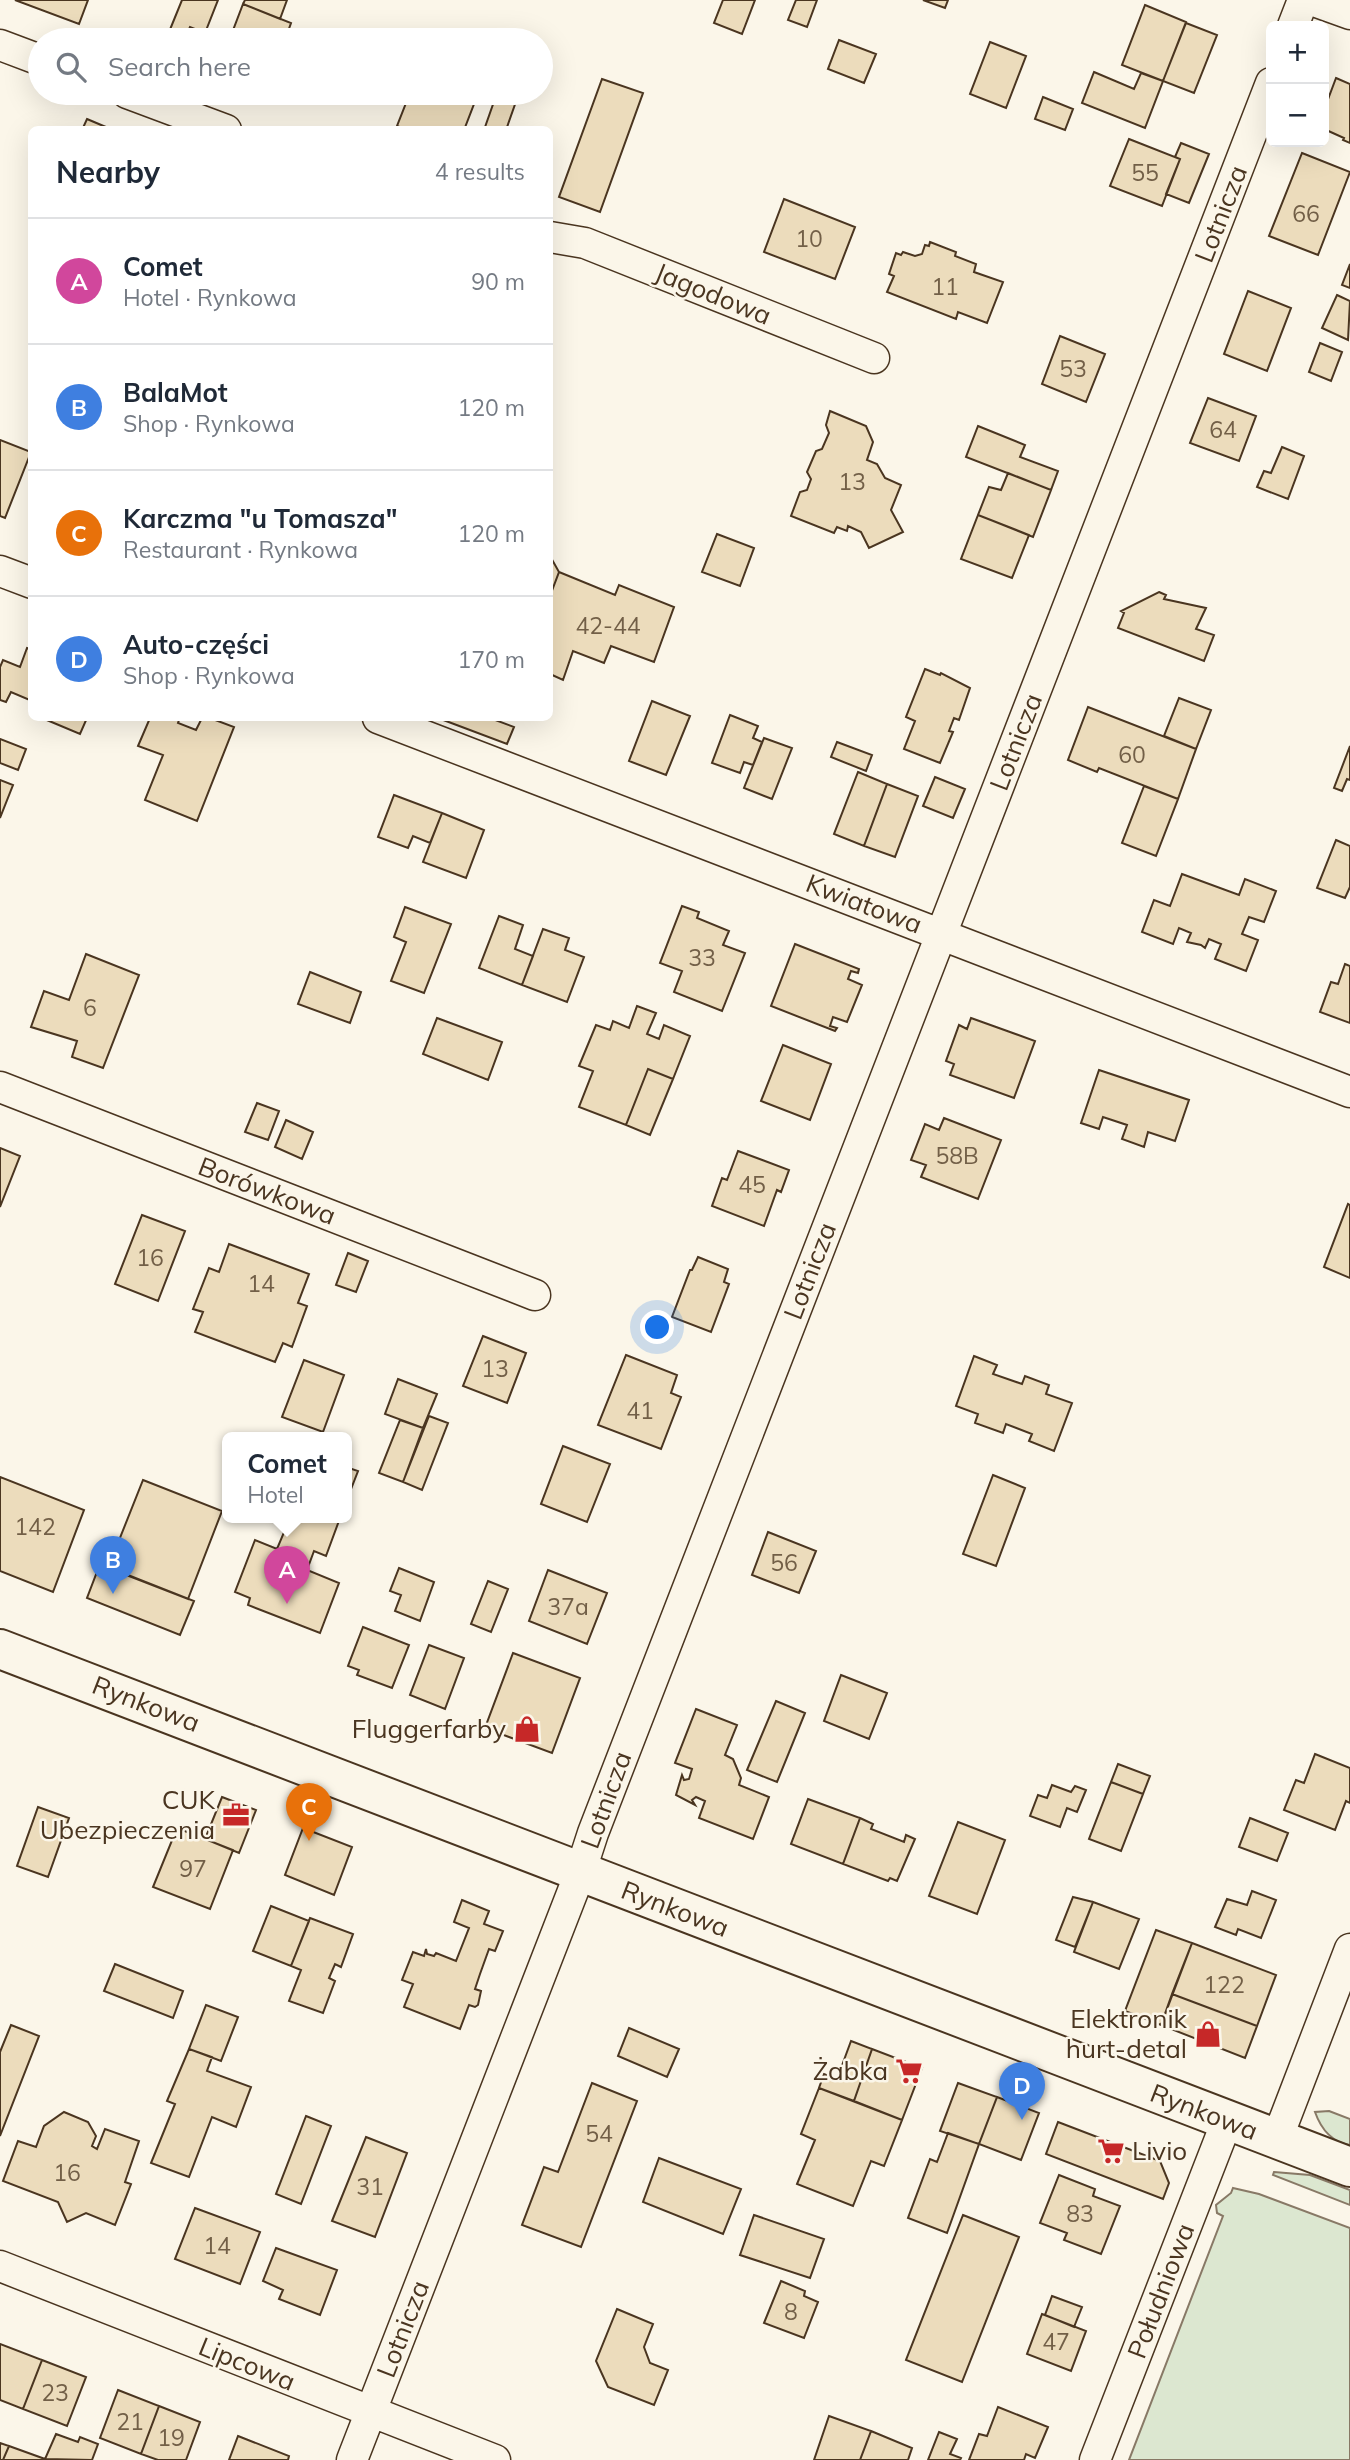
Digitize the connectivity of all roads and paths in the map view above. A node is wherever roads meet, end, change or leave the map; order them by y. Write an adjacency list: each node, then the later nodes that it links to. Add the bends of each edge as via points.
1 (1303, 0): 4 (street)
2 (1311, 0): 3 (street)
3 (1350, 14)
4 (1295, 21)
5 (0, 45): 6 (street)
6 (28, 56)
7 (1271, 84): 15 (street, Lotnicza)
8 (159, 105): 9 (street)
9 (215, 126)
10 (553, 238): 11 (street, Jagodowa, via 585,243)
11 (874, 358)
12 (0, 571): 13 (street)
13 (28, 582)
14 (386, 721): 15 (street, Kwiatowa)
15 (942, 933): 17 (street, Kwiatowa); 20 (street, Lotnicza)
16 (0, 1087): 18 (street, Borówkowa)
17 (1350, 1092)
18 (535, 1295)
19 (0, 1649): 20 (street, Rynkowa)
20 (580, 1872): 22 (street, Rynkowa); 26 (street, Lotnicza)
21 (1350, 1949): 23 (street)
22 (1227, 2121): 23 (street, Rynkowa); 29 (street, Południowa)
23 (1277, 2139): 24 (street, Rynkowa)
24 (1350, 2167)
25 (0, 2266): 26 (street, Lipcowa)
26 (370, 2413): 27 (street, Lotnicza); 28 (street, Lipcowa)
27 (352, 2460)
28 (495, 2460)
29 (1095, 2460)

